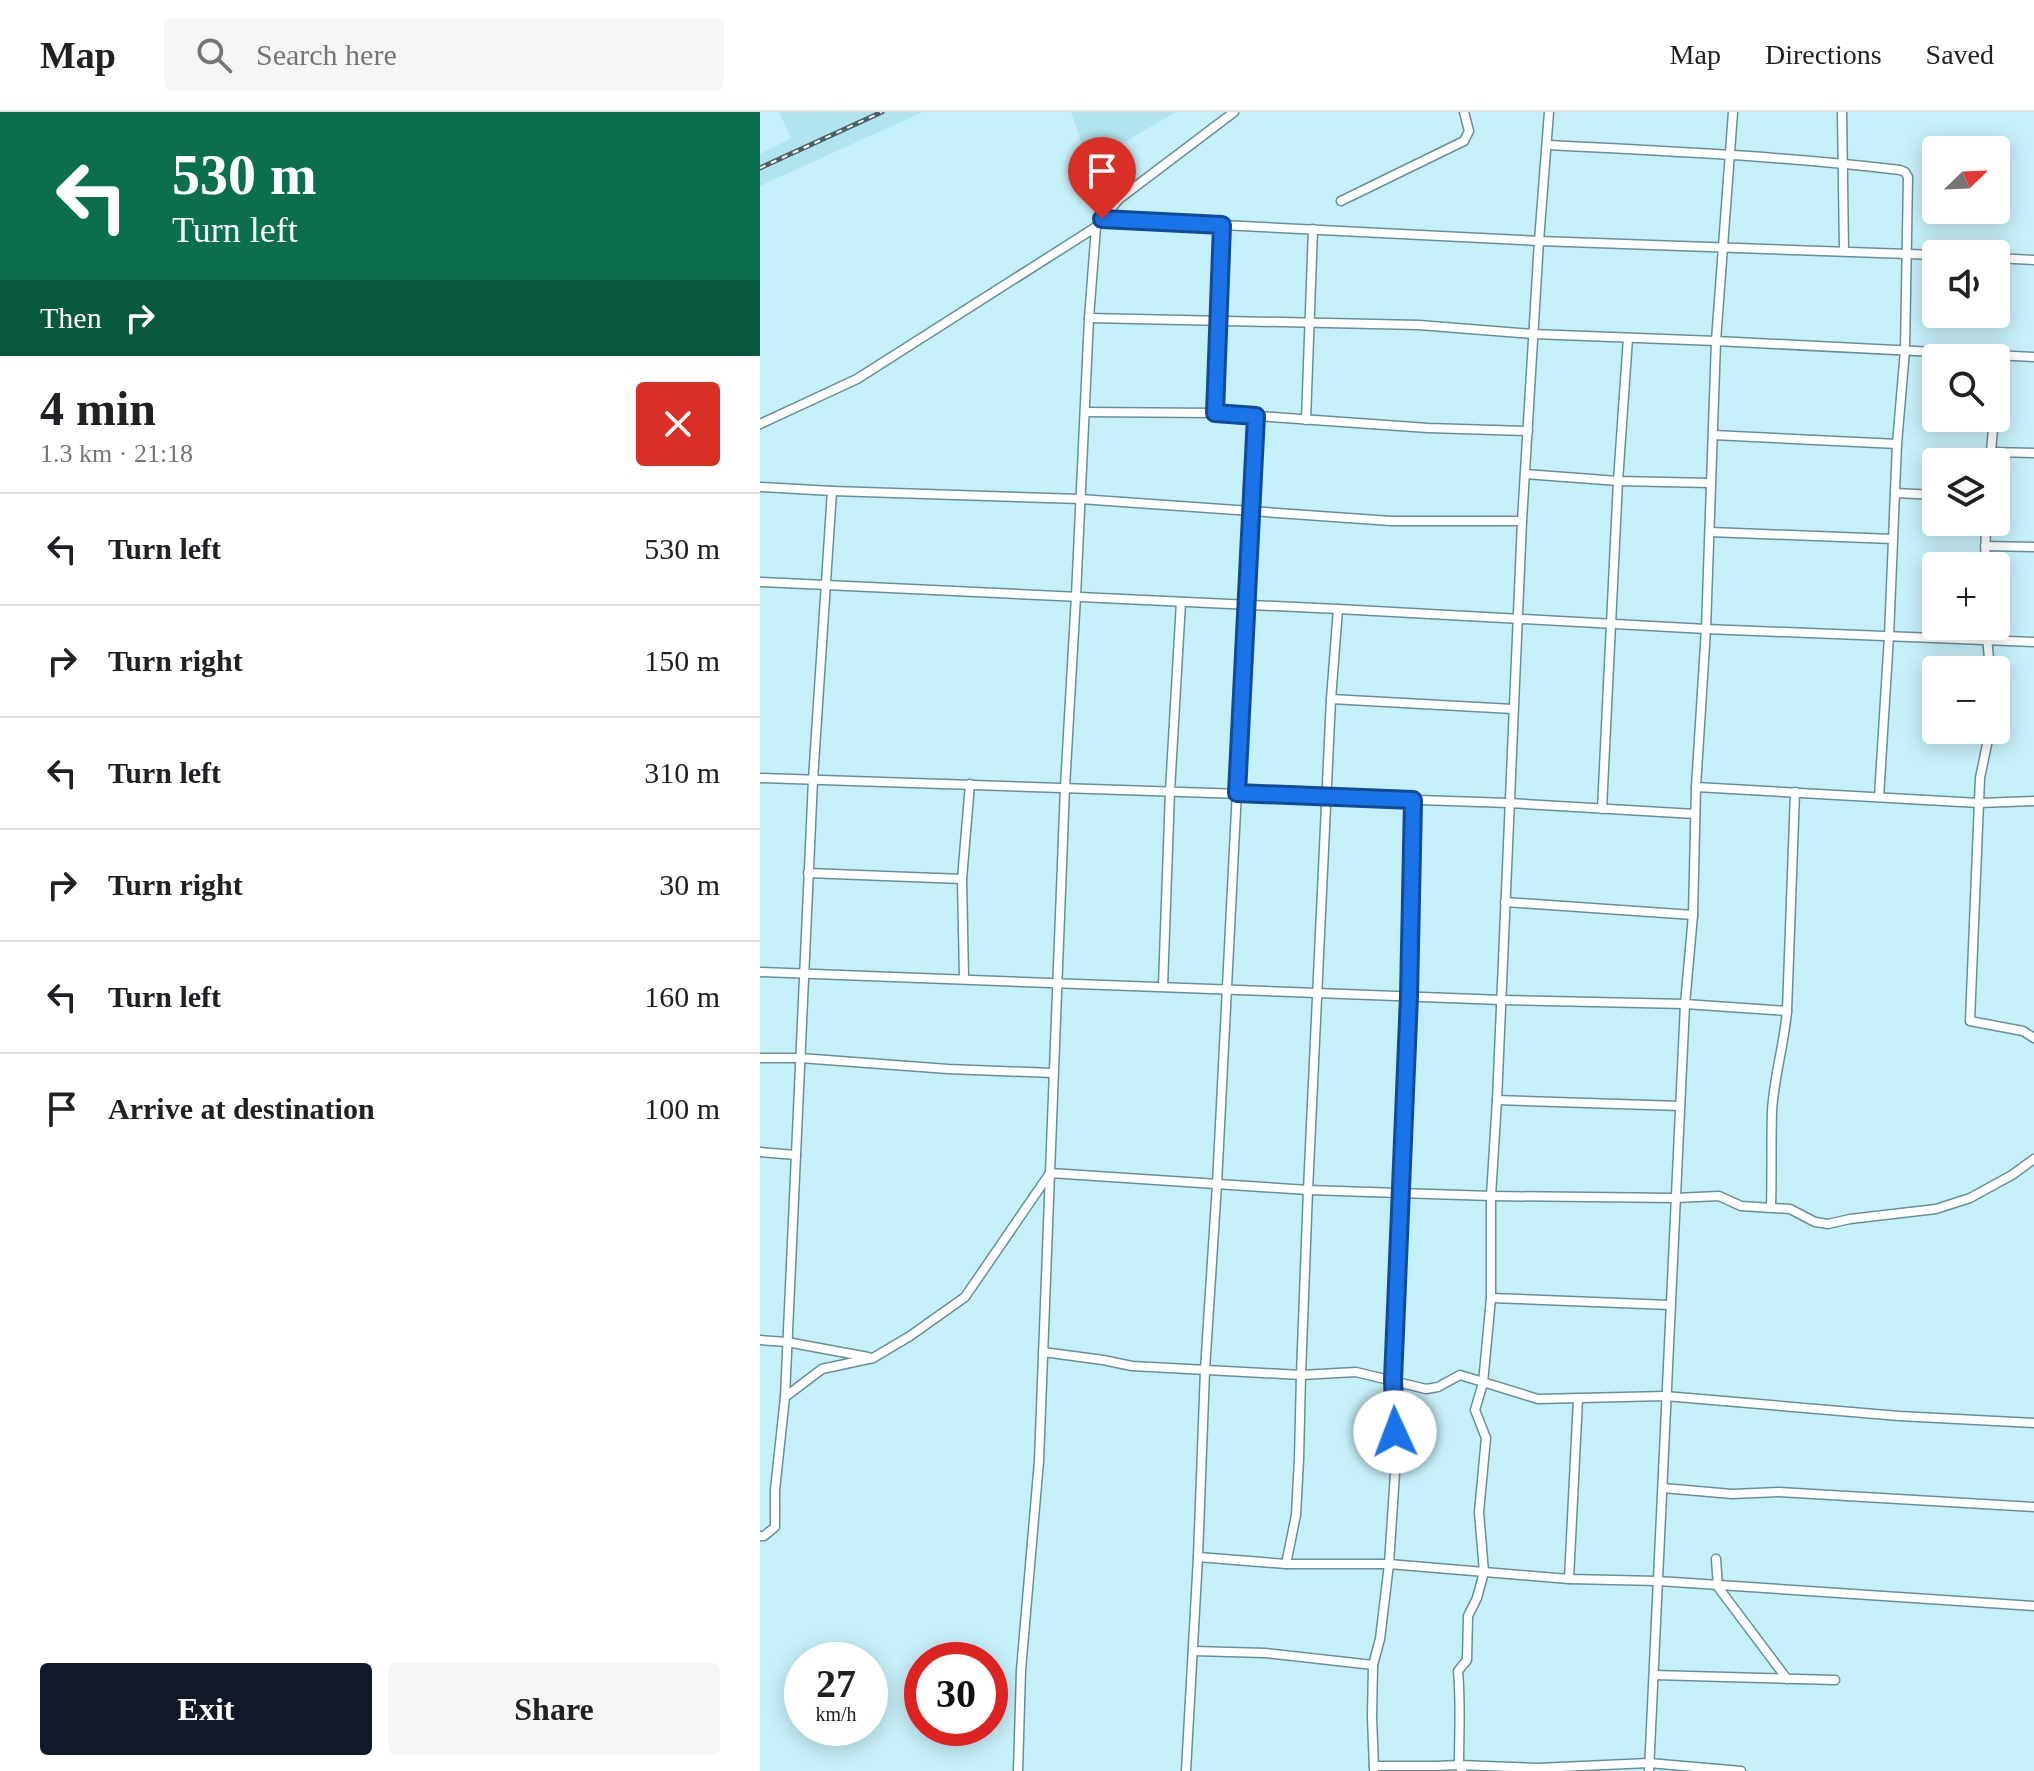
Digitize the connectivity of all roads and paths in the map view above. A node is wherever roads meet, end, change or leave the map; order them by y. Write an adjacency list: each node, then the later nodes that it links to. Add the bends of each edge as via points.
1 (1234, 112): 10 (street, via 1119,199)
2 (1464, 112): 9 (street, via 1469,131 1464,141)
3 (1549, 112): 6 (street)
4 (1733, 112): 7 (street)
5 (1842, 112): 8 (street)
6 (1548, 145): 7 (street); 13 (street)
7 (1731, 153): 8 (street); 14 (street)
8 (1843, 163): 15 (street); 16 (street, via 1905,172)
9 (1341, 201)
10 (1099, 223): 11 (street); 20 (street); 34 (street, via 857,379)
11 (1222, 225): 12 (street); 21 (street)
12 (1313, 229): 13 (street); 22 (street)
13 (1539, 241): 14 (street); 23 (street)
14 (1723, 247): 15 (street); 25 (street)
15 (1844, 251): 16 (street)
16 (1907, 253): 17 (street); 26 (street)
17 (1922, 254)
18 (2010, 259): 19 (street)
19 (2034, 260)
20 (1089, 318): 21 (street); 30 (street)
21 (1219, 321): 22 (street); 31 (street)
22 (1310, 323): 23 (street); 33 (street)
23 (1533, 334): 24 (street); 35 (street)
24 (1628, 338): 25 (street); 41 (street)
25 (1716, 341): 26 (street); 36 (street)
26 (1905, 350): 27 (street); 37 (street)
27 (1922, 351)
28 (2010, 356): 29 (street)
29 (2034, 357)
30 (1085, 412): 31 (street); 47 (street)
31 (1215, 413): 32 (street)
32 (1256, 416): 33 (street); 48 (street)
33 (1306, 420): 35 (street)
34 (760, 424)
35 (1528, 431): 40 (street)
36 (1713, 435): 37 (street); 42 (street)
37 (1897, 444): 45 (street)
38 (2010, 452): 39 (street)
39 (2034, 453)
40 (1525, 474): 41 (street); 49 (street)
41 (1618, 481): 42 (street); 63 (street)
42 (1710, 483): 50 (street)
43 (760, 487): 44 (street)
44 (832, 491): 47 (street); 57 (street)
45 (1895, 493): 46 (street); 52 (street)
46 (1922, 494)
47 (1080, 499): 48 (street); 58 (street)
48 (1250, 510): 49 (street, via 1391,521); 60 (street)
49 (1522, 521): 62 (street)
50 (1710, 532): 52 (street); 64 (street)
51 (1985, 536): 53 (street)
52 (1892, 539): 65 (street)
53 (1985, 546): 54 (street); 55 (street)
54 (2034, 547)
55 (1985, 552)
56 (760, 582): 57 (street)
57 (825, 585): 58 (street); 74 (street)
58 (1076, 596): 59 (street); 76 (street)
59 (1181, 602): 60 (street); 78 (street)
60 (1247, 606): 61 (street); 80 (street)
61 (1338, 609): 62 (street); 70 (street)
62 (1518, 618): 63 (street); 71 (street)
63 (1612, 623): 64 (street); 87 (street)
64 (1706, 629): 65 (street); 77 (street)
65 (1889, 636): 66 (street); 82 (street)
66 (1922, 637)
67 (1986, 640): 68 (street); 69 (street)
68 (2034, 642)
69 (1988, 656)
70 (1331, 699): 71 (street); 81 (street)
71 (1513, 709): 85 (street)
72 (1987, 744): 86 (street)
73 (760, 778): 74 (street)
74 (813, 780): 75 (street); 89 (street)
75 (970, 784): 76 (street); 90 (street)
76 (1065, 787): 78 (street); 96 (street)
77 (1696, 787): 79 (street); 88 (street)
78 (1170, 791): 80 (street); 97 (street)
79 (1795, 792): 82 (street); 103 (street)
80 (1237, 793): 81 (street); 98 (street)
81 (1328, 797): 83 (street); 99 (street)
82 (1879, 797): 86 (street)
83 (1413, 800): 85 (street); 100 (street)
84 (2034, 801): 86 (street)
85 (1509, 803): 87 (street); 91 (street)
86 (1979, 803): 104 (street, via 1970,1021)
87 (1602, 809): 88 (street)
88 (1695, 814): 92 (street)
89 (808, 873): 90 (street); 94 (street)
90 (962, 879): 95 (street)
91 (1505, 902): 92 (street); 101 (street)
92 (1693, 915): 102 (street)
93 (760, 972): 94 (street)
94 (804, 973): 95 (street); 106 (street)
95 (964, 978): 96 (street)
96 (1056, 981): 97 (street); 107 (street)
97 (1163, 986): 98 (street)
98 (1227, 988): 99 (street); 114 (street)
99 (1317, 992): 100 (street); 115 (street)
100 (1409, 996): 101 (street); 116 (street)
101 (1502, 1000): 102 (street); 108 (street)
102 (1685, 1004): 103 (street); 109 (street)
103 (1787, 1011): 119 (street, via 1772,1111)
104 (2034, 1038)
105 (760, 1058): 106 (street)
106 (800, 1058): 107 (street); 111 (street)
107 (1053, 1073): 113 (street)
108 (1497, 1100): 109 (street); 117 (street)
109 (1680, 1106): 118 (street)
110 (760, 1152): 111 (street)
111 (796, 1155): 123 (street)
112 (2034, 1159): 119 (street, via 1970,1198 1936,1209 1828,1224)
113 (1050, 1173): 114 (street); 124 (street); 125 (street, via 965,1297)
114 (1217, 1184): 115 (street); 126 (street)
115 (1308, 1190): 116 (street); 127 (street)
116 (1399, 1192): 117 (street); 128 (street)
117 (1491, 1196): 118 (street); 120 (street)
118 (1675, 1198): 119 (street, via 1719,1196 1741,1206); 121 (street)
119 (1771, 1207)
120 (1491, 1298): 121 (street); 129 (street)
121 (1670, 1305): 130 (street)
122 (760, 1340): 123 (street)
123 (787, 1342): 125 (street); 131 (street)
124 (1043, 1352): 126 (street, via 1132,1366); 154 (street)
125 (873, 1358): 131 (street, via 822,1369)
126 (1205, 1370): 127 (street); 137 (street)
127 (1301, 1375): 128 (street, via 1356,1372); 139 (street, via 1296,1515)
128 (1393, 1380): 129 (street, via 1426,1389 1460,1375); 140 (street, via 1396,1458)
129 (1483, 1383): 132 (street, via 1538,1399); 141 (street, via 1475,1410 1486,1438 1479,1512)
130 (1665, 1396): 132 (street); 133 (street); 134 (street)
131 (785, 1397): 136 (street, via 775,1527)
132 (1578, 1399): 142 (street)
133 (2034, 1423)
134 (1663, 1488): 135 (street); 143 (street)
135 (2034, 1507)
136 (760, 1536)
137 (1198, 1557): 139 (street); 146 (street)
138 (1716, 1559): 144 (street)
139 (1286, 1564): 140 (street)
140 (1389, 1564): 141 (street); 147 (street)
141 (1484, 1572): 142 (street); 153 (street, via 1468,1616 1467,1660 1458,1671)
142 (1569, 1579): 143 (street)
143 (1658, 1581): 144 (street); 148 (street)
144 (1718, 1587): 145 (street); 149 (street)
145 (2034, 1606)
146 (1193, 1651): 147 (street); 155 (street)
147 (1373, 1665): 152 (street)
148 (1654, 1675): 149 (street); 151 (street)
149 (1787, 1679): 150 (street)
150 (1835, 1680)
151 (1649, 1767): 153 (street); 156 (street)
152 (1374, 1768): 153 (street)
153 (1460, 1768)
154 (1018, 1771)
155 (1186, 1771)
156 (1741, 1771)

